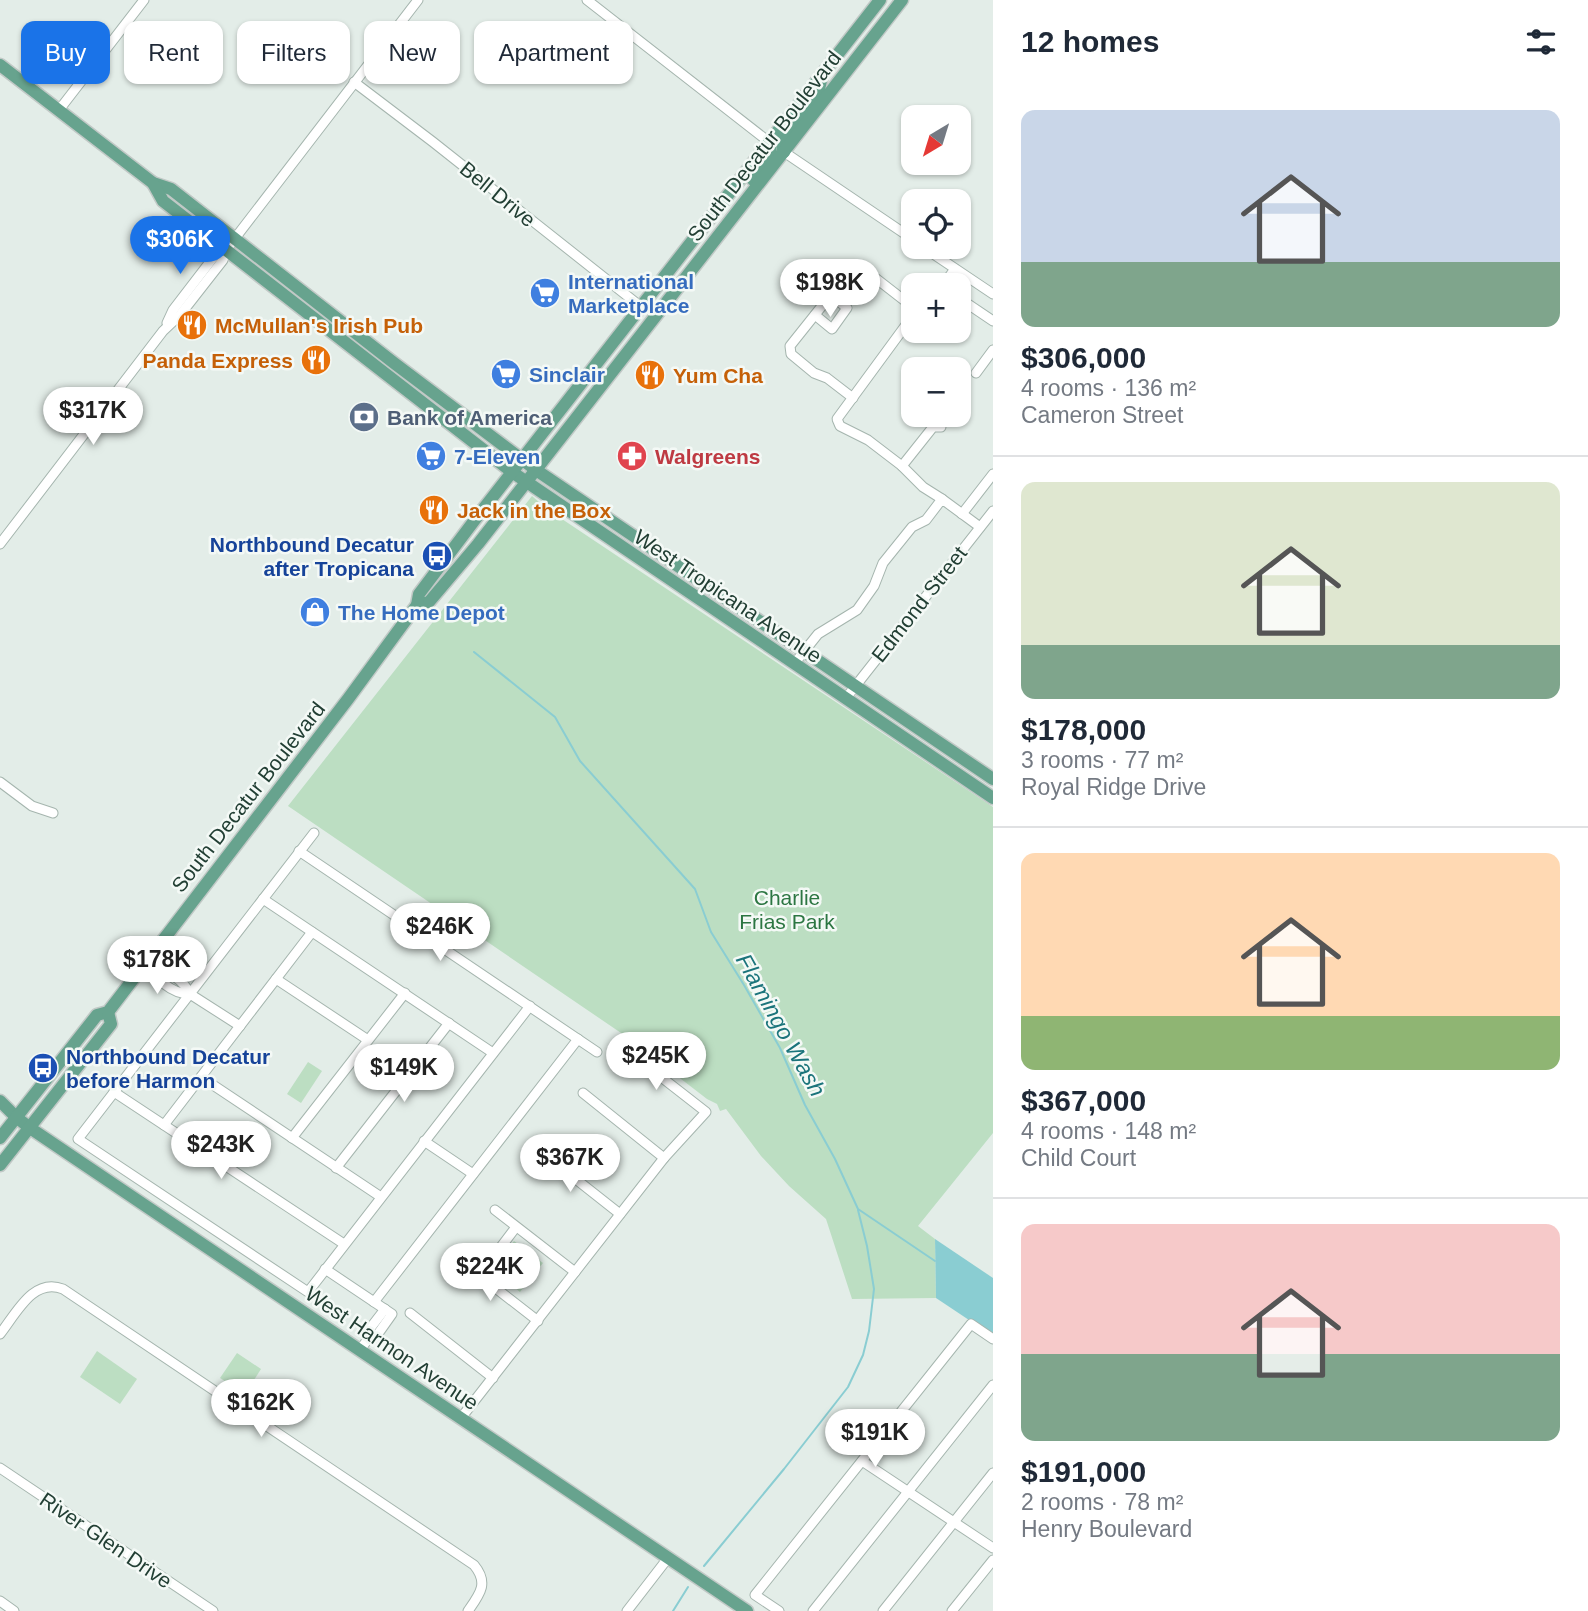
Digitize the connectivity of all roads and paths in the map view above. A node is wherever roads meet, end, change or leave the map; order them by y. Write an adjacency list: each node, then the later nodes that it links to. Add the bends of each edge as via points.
1 (144, 0): 9 (street)
2 (418, 0): 8 (street)
3 (587, 0): 10 (street)
4 (880, 0): 7 (main road, South Decatur Boulevard)
5 (902, 0): 11 (main road, South Decatur Boulevard)
6 (0, 65): 9 (main road, West Tropicana Avenue)
7 (823, 73): 10 (main road, South Decatur Boulevard); 11 (main road, via 818,94 782,141)
8 (354, 82): 15 (street); 24 (street, Bell Drive)
9 (59, 110): 12 (main road, West Tropicana Avenue)
10 (769, 142): 13 (main road, via 771,152 753,179); 16 (main road, South Decatur Boulevard)
11 (784, 152): 13 (main road, South Decatur Boulevard); 14 (street)
12 (153, 183): 15 (main road, West Tropicana Avenue, via 171,189); 17 (main road, West Tropicana Avenue, via 163,201)
13 (754, 191): 27 (main road, South Decatur Boulevard)
14 (901, 231)
15 (234, 238): 17 (street); 35 (main road, West Tropicana Avenue)
16 (689, 246): 24 (main road, South Decatur Boulevard); 27 (main road, via 687,262 655,306)
17 (226, 250): 32 (main road, West Tropicana Avenue); 47 (street, via 223,260)
18 (940, 259): 19 (street)
19 (955, 269): 20 (street); 21 (street)
20 (952, 273)
21 (993, 294)
22 (831, 295): 23 (street, via 852,267 860,266); 26 (street); 26 (street, via 847,308 832,329)
23 (901, 298)
24 (640, 306): 31 (main road, via 643,319); 37 (main road, South Decatur Boulevard)
25 (971, 306): 28 (street)
26 (815, 315): 34 (street, via 790,346 791,354)
27 (654, 318): 31 (main road, South Decatur Boulevard)
28 (993, 321)
29 (901, 332): 34 (street)
30 (993, 350): 33 (street)
31 (619, 363): 39 (main road, South Decatur Boulevard)
32 (374, 365): 35 (main road, via 385,365 424,394); 40 (main road, West Tropicana Avenue)
33 (976, 373)
34 (853, 398): 38 (street, via 838,419 840,426)
35 (443, 400): 37 (main road, West Tropicana Avenue)
36 (933, 427): 38 (street)
37 (522, 460): 39 (main road, West Tropicana Avenue); 40 (main road, South Decatur Boulevard)
38 (902, 466): 43 (street)
39 (536, 470): 42 (main road, South Decatur Boulevard); 48 (main road, West Tropicana Avenue)
40 (512, 472): 42 (main road, West Tropicana Avenue); 49 (main road, South Decatur Boulevard, via 419,594)
41 (993, 474): 45 (street)
42 (526, 483): 49 (main road, South Decatur Boulevard, via 429,602); 50 (main road, West Tropicana Avenue)
43 (942, 499): 45 (street); 51 (street, via 883,563 857,610 818,634)
44 (993, 511): 46 (street, Edmond Street)
45 (962, 514): 46 (street)
46 (980, 527): 53 (street, Edmond Street)
47 (0, 544)
48 (721, 597): 50 (main road); 51 (main road, West Tropicana Avenue)
49 (417, 605): 65 (main road, South Decatur Boulevard)
50 (713, 609): 52 (main road, West Tropicana Avenue)
51 (804, 651): 52 (street); 53 (main road, West Tropicana Avenue)
52 (794, 664): 54 (main road, West Tropicana Avenue)
53 (855, 686): 54 (street, Edmond Street); 55 (main road, West Tropicana Avenue)
54 (845, 698): 56 (main road, West Tropicana Avenue)
55 (947, 747): 56 (main road); 57 (main road, West Tropicana Avenue)
56 (938, 761): 59 (main road, West Tropicana Avenue)
57 (993, 779)
58 (0, 782): 60 (street, via 32,806)
59 (993, 798)
60 (54, 813)
61 (314, 833): 62 (street)
62 (299, 851): 63 (street); 69 (street)
63 (263, 898): 64 (street); 68 (street)
64 (312, 932): 66 (street); 67 (street)
65 (146, 962): 68 (street, via 155,977 180,994); 70 (main road, South Decatur Boulevard)
66 (276, 979): 72 (street); 73 (street)
67 (405, 993): 71 (street); 73 (street)
68 (190, 994): 72 (street); 79 (street)
69 (530, 1006): 74 (street); 77 (street)
70 (108, 1012): 83 (main road, South Decatur Boulevard, via 97,1015); 85 (main road, South Decatur Boulevard, via 111,1024)
71 (449, 1023): 77 (street); 92 (street)
72 (240, 1026): 78 (street)
73 (368, 1040): 87 (street)
74 (578, 1040): 76 (street); 93 (street)
75 (624, 1048): 90 (street, via 706,1112)
76 (597, 1052)
77 (493, 1053): 88 (street)
78 (201, 1077): 84 (street); 87 (street)
79 (114, 1092): 84 (street); 100 (street, via 78,1139 308,1292)
80 (583, 1093): 90 (street)
81 (0, 1101): 83 (main road, West Harmon Avenue)
82 (0, 1111): 83 (main road, West Harmon Avenue)
83 (16, 1117): 85 (main road, West Harmon Avenue); 86 (main road, South Decatur Boulevard)
84 (164, 1125): 98 (street)
85 (30, 1128): 91 (main road, South Decatur Boulevard); 108 (main road, West Harmon Avenue)
86 (0, 1138)
87 (292, 1138): 92 (street)
88 (424, 1142): 93 (street); 94 (street)
89 (539, 1150): 96 (street)
90 (664, 1158): 96 (street)
91 (0, 1166)
92 (336, 1168): 94 (street)
93 (473, 1174): 103 (street)
94 (381, 1197): 98 (street)
95 (495, 1210): 97 (street)
96 (620, 1214): 101 (street)
97 (516, 1227): 101 (street); 102 (street)
98 (344, 1244): 100 (street)
99 (460, 1261): 102 (street)
100 (325, 1269): 103 (street)
101 (575, 1272): 105 (street)
102 (479, 1276): 105 (street)
103 (374, 1302): 108 (street, via 388,1312 368,1331)
104 (410, 1313): 109 (street)
105 (538, 1321): 109 (street)
106 (0, 1334): 123 (street, via 32,1294 50,1285 63,1289 474,1565 480,1571 482,1589)
107 (993, 1339): 112 (street, via 971,1324)
108 (360, 1350): 111 (main road, West Harmon Avenue)
109 (493, 1378): 111 (street)
110 (993, 1385): 115 (street)
111 (461, 1418): 118 (main road, West Harmon Avenue)
112 (862, 1461): 115 (street); 126 (street, via 755,1595)
113 (0, 1468): 122 (street, River Glen Drive)
114 (993, 1472): 116 (street)
115 (908, 1492): 116 (street); 127 (street)
116 (954, 1521): 117 (street); 128 (street)
117 (993, 1548)
118 (668, 1558): 124 (street); 125 (main road, West Harmon Avenue)
119 (993, 1560): 129 (street)
120 (0, 1601): 121 (street)
121 (14, 1611)
122 (213, 1611)
123 (468, 1611)
124 (627, 1611)
125 (747, 1611)
126 (779, 1611)
127 (813, 1611)
128 (883, 1611)
129 (952, 1611)

